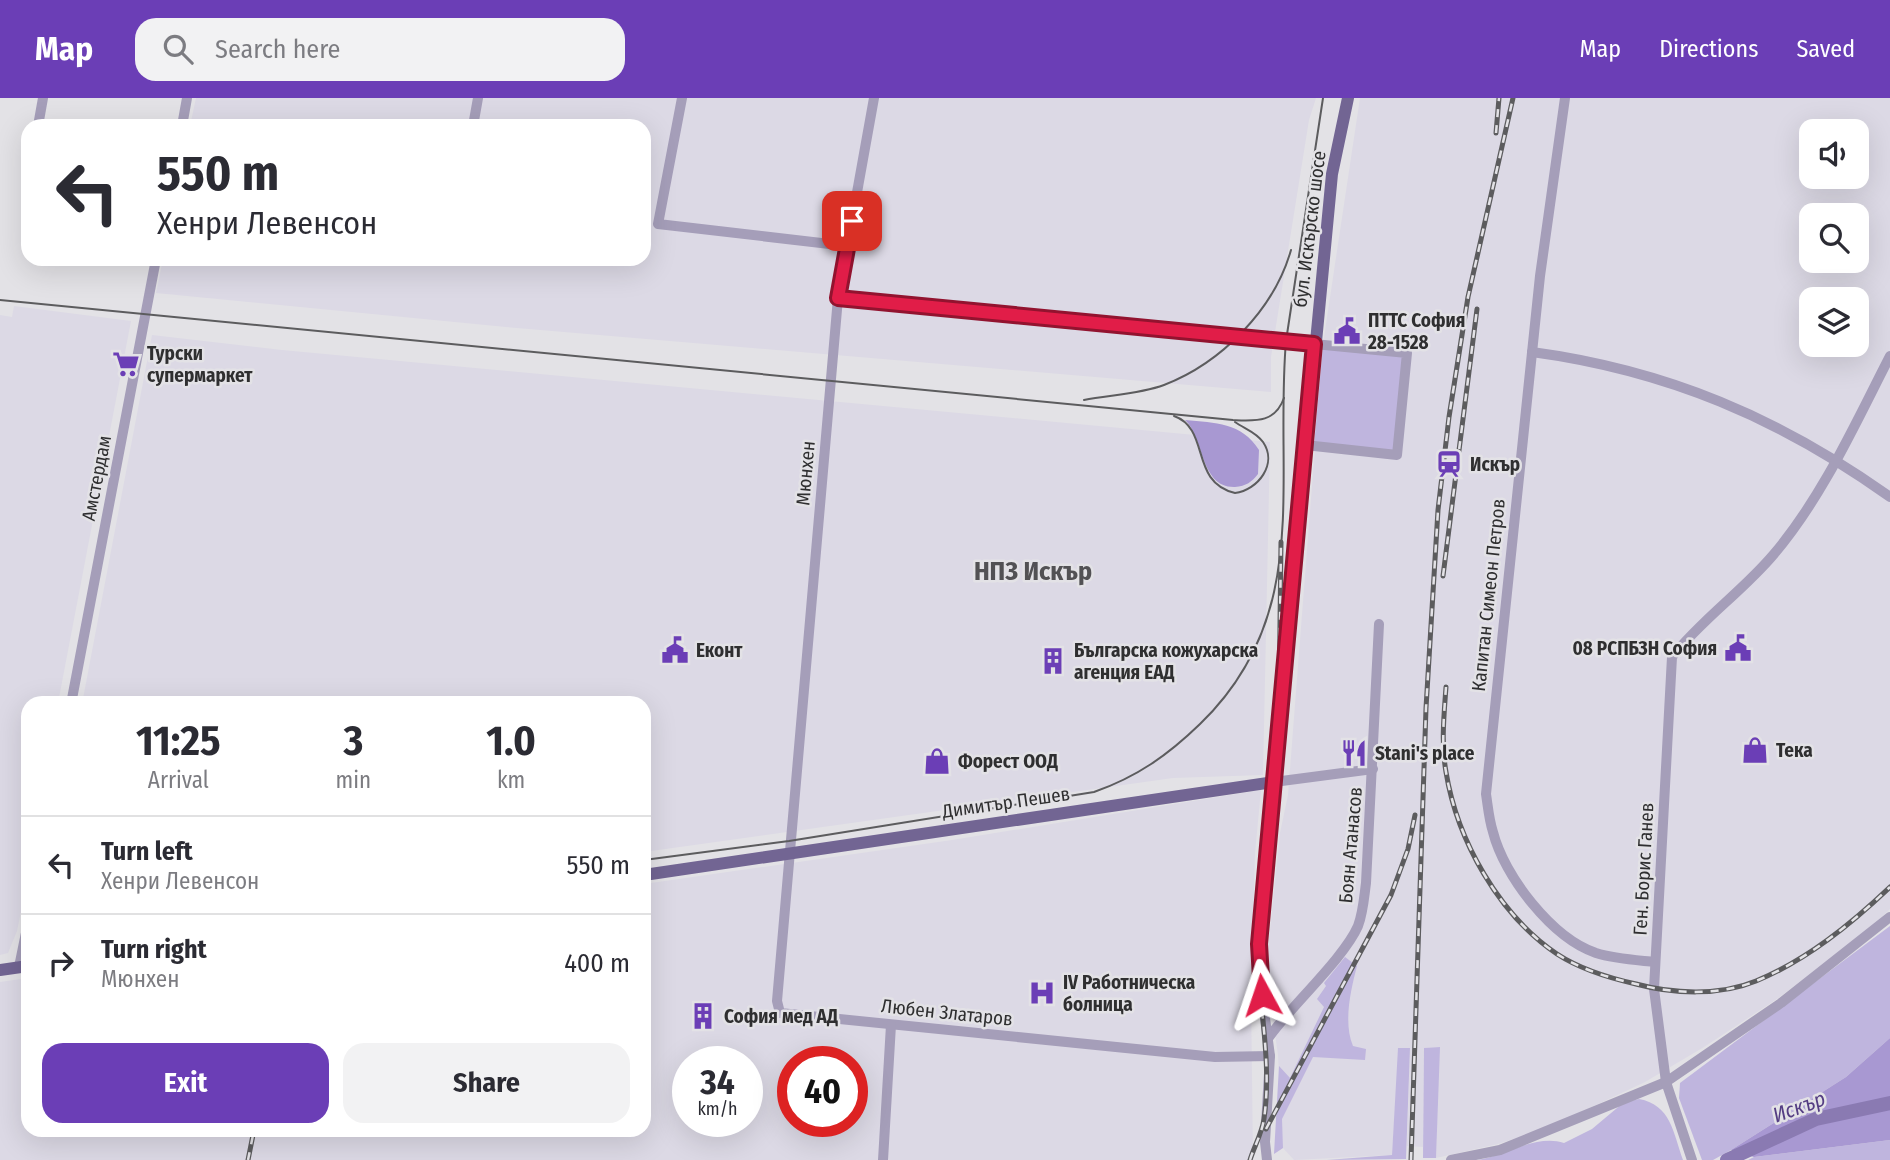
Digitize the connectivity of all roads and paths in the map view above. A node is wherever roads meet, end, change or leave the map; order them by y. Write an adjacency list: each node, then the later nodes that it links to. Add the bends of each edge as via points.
1 (43, 98): 8 (street)
2 (187, 98): 9 (street)
3 (478, 98): 10 (street)
4 (681, 98): 11 (street, via 658,224)
5 (874, 98): 11 (street, Мюнхен)
6 (1348, 98): 14 (main road, бул. Искърско шосе, via 1332,174)
7 (1565, 98): 15 (street, Капитан Симеон Петров)
8 (39, 119)
9 (183, 119)
10 (474, 119)
11 (847, 246): 13 (street, Мюнхен)
12 (155, 266): 21 (street, Амстердам)
13 (838, 298): 14 (street); 24 (street, Мюнхен)
14 (1314, 344): 17 (main road, бул. Искърско шосе); 17 (street, via 1407,353 1397,455)
15 (1532, 352): 18 (street, via 1629,369 1676,385 1782,428); 27 (street, Капитан Симеон Петров, via 1486,794 1493,833 1526,897 1576,943 1595,953)
16 (1890, 356): 18 (street)
17 (1305, 445): 23 (main road, бул. Искърско шосе)
18 (1838, 459): 19 (street); 27 (street, Ген. Борис Ганев, via 1776,551 1672,657)
19 (1890, 497)
20 (1379, 624): 22 (street, Боян Атанасов)
21 (73, 696)
22 (1373, 769): 23 (street, Димитър Пешев); 31 (street, Боян Атанасов, via 1366,883 1357,927)
23 (1275, 782): 24 (main road, Димитър Пешев); 31 (street, бул. Искърско шосе, via 1259,944)
24 (788, 854): 25 (main road, Димитър Пешев); 30 (street, Любен Златаров, via 777,1001 780,1013)
25 (651, 874)
26 (1890, 917): 33 (street, via 1781,1003)
27 (1655, 962): 33 (street, Ген. Борис Ганев)
28 (21, 966): 29 (main road)
29 (0, 970)
30 (891, 1025): 32 (street, Любен Златаров, via 1215,1057); 34 (street)
31 (1269, 1037): 32 (street, бул. Искърско шосе)
32 (1270, 1056): 35 (street, бул. Искърско шосе)
33 (1666, 1082): 36 (street, via 1500,1150); 37 (street, Ген. Борис Ганев)
34 (883, 1160)
35 (1267, 1160)
36 (1451, 1160)
37 (1692, 1160)

